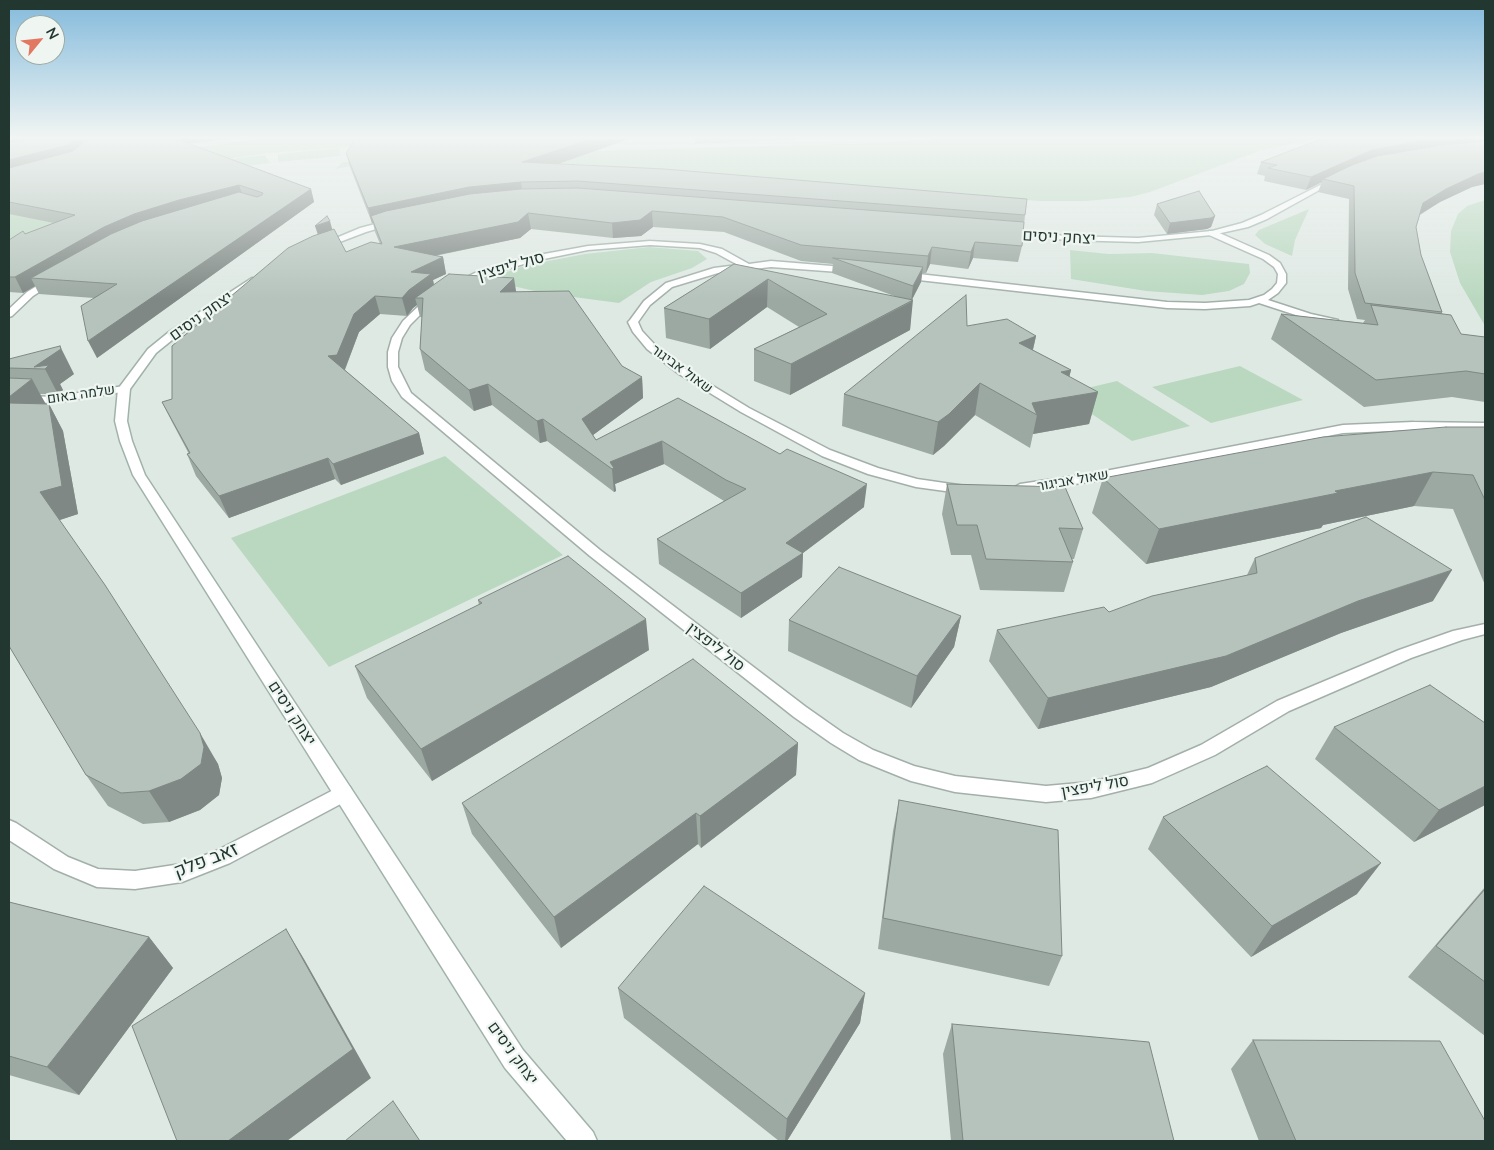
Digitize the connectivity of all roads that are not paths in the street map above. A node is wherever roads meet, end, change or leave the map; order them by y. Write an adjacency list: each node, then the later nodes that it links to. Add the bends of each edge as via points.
1 (1312, 192): 4 (street, יצחק ניסים, via 1245,225)
2 (406, 218): 5 (street)
3 (996, 233): 4 (street, יצחק ניסים, via 1138,240)
4 (1212, 233): 11 (street, via 1277,265 1282,274 1281,283)
5 (306, 252)
6 (746, 266): 8 (street, שאול אביגור, via 791,265); 18 (street, שאול אביגור, via 717,270 669,285 638,313 633,322 638,332 651,347 683,372 720,396 826,453 916,483); 19 (street, סול ליפצין, via 719,251 700,246 650,243 588,248 506,266 445,290 417,311 397,338 393,367 406,395 595,554 800,712 866,755 911,773 955,784 1046,794 1091,790 1152,775 1208,750 1283,706 1350,676 1405,654)
7 (64, 272): 12 (street, via 30,294)
8 (865, 272)
9 (263, 275): 14 (street, יצחק ניסים, via 152,351)
10 (894, 275): 11 (street, via 1167,305 1230,305)
11 (1260, 300): 13 (street, via 1308,316)
12 (9, 314)
13 (1347, 324)
14 (124, 389): 15 (street, שלמה באום, via 52,400); 20 (street, יצחק ניסים, via 121,421 139,475)
15 (9, 398)
16 (1485, 427): 17 (street, שאול אביגור, via 1343,429 1094,477)
17 (1010, 489)
18 (976, 490)
19 (1485, 629)
20 (343, 793): 21 (street, זאב פלק, via 223,857 182,873 135,880 97,878 61,863); 22 (street, יצחק ניסים, via 514,1059)
21 (9, 829)
22 (584, 1141)

